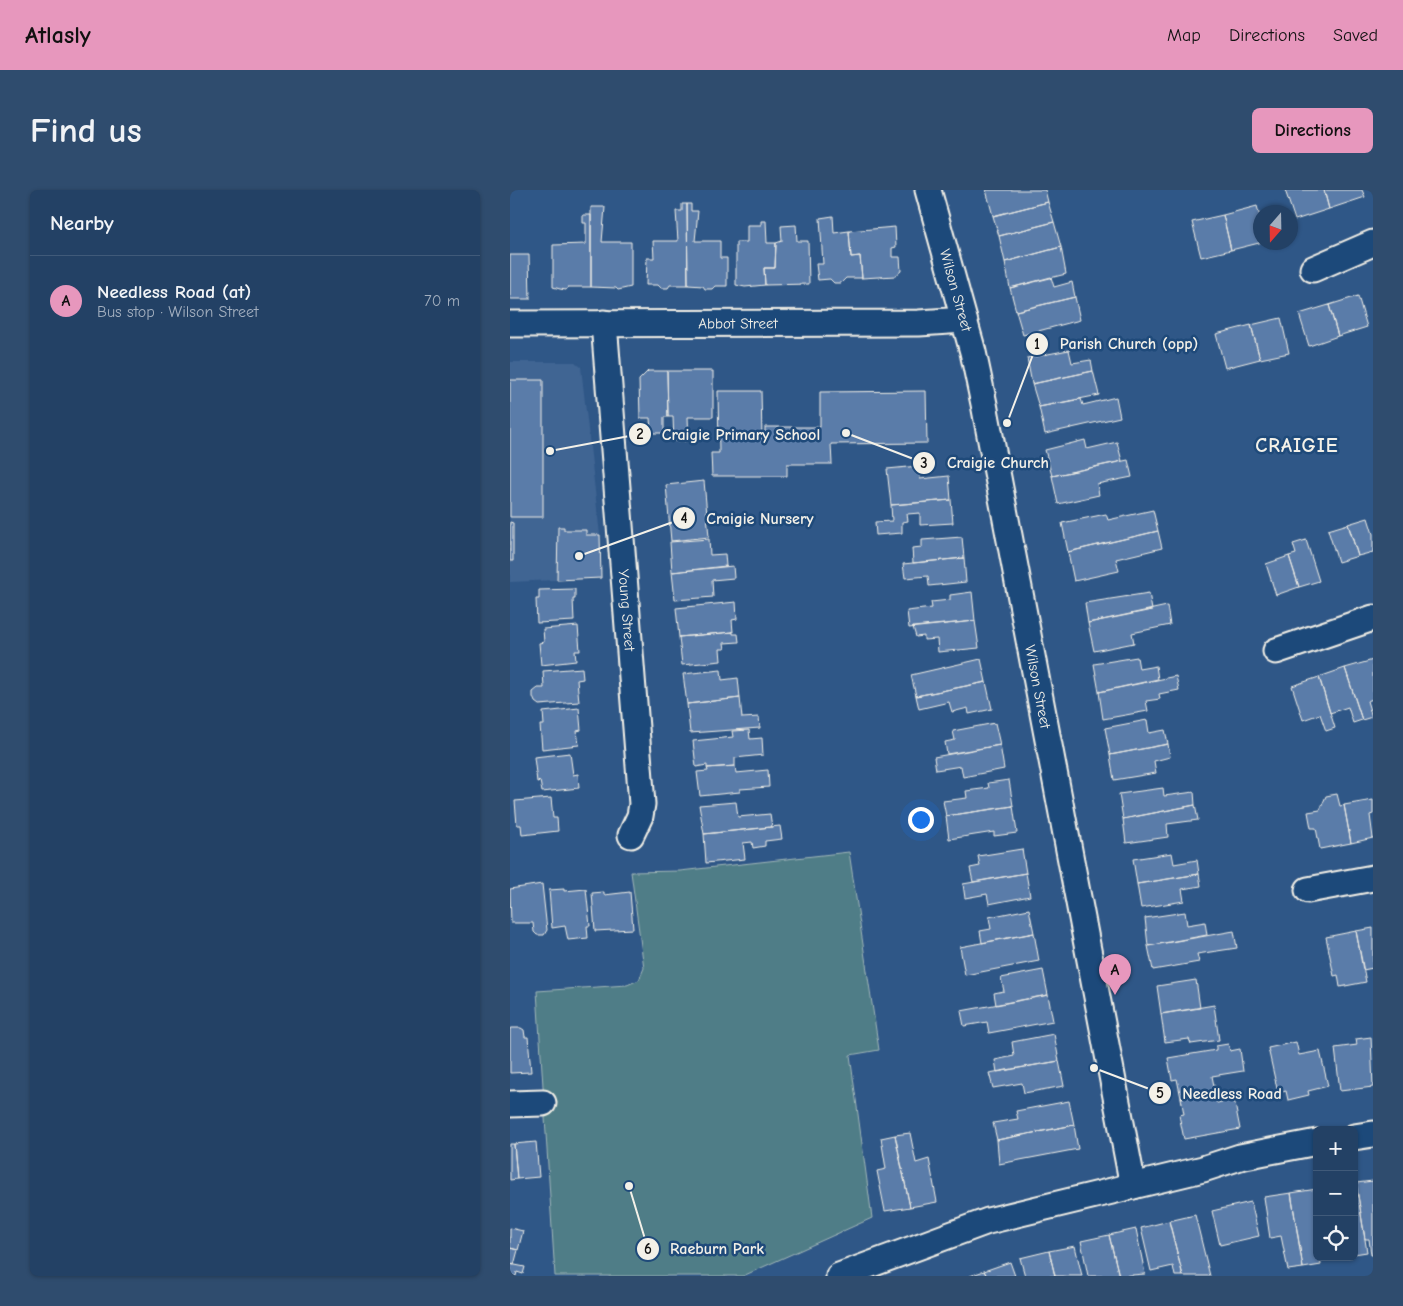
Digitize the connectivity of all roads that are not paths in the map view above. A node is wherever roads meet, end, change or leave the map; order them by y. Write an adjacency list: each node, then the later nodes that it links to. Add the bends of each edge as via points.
1 (928, 190): 4 (street, Wilson Street)
2 (1373, 244): 3 (street)
3 (1313, 269)
4 (964, 320): 5 (street, Abbot Street, via 919,323); 17 (street, Wilson Street, via 992,442)
5 (604, 323): 6 (street, Abbot Street); 9 (street, Young Street, via 642,804)
6 (510, 324)
7 (1373, 618): 8 (street)
8 (1276, 651)
9 (631, 835)
10 (1373, 878): 11 (street)
11 (1308, 890)
12 (542, 1103): 13 (street)
13 (510, 1104)
14 (1373, 1134): 15 (street)
15 (1358, 1136)
16 (1313, 1143): 17 (street, via 1240,1157)
17 (1133, 1186): 18 (street, via 988,1221)
18 (839, 1276)

